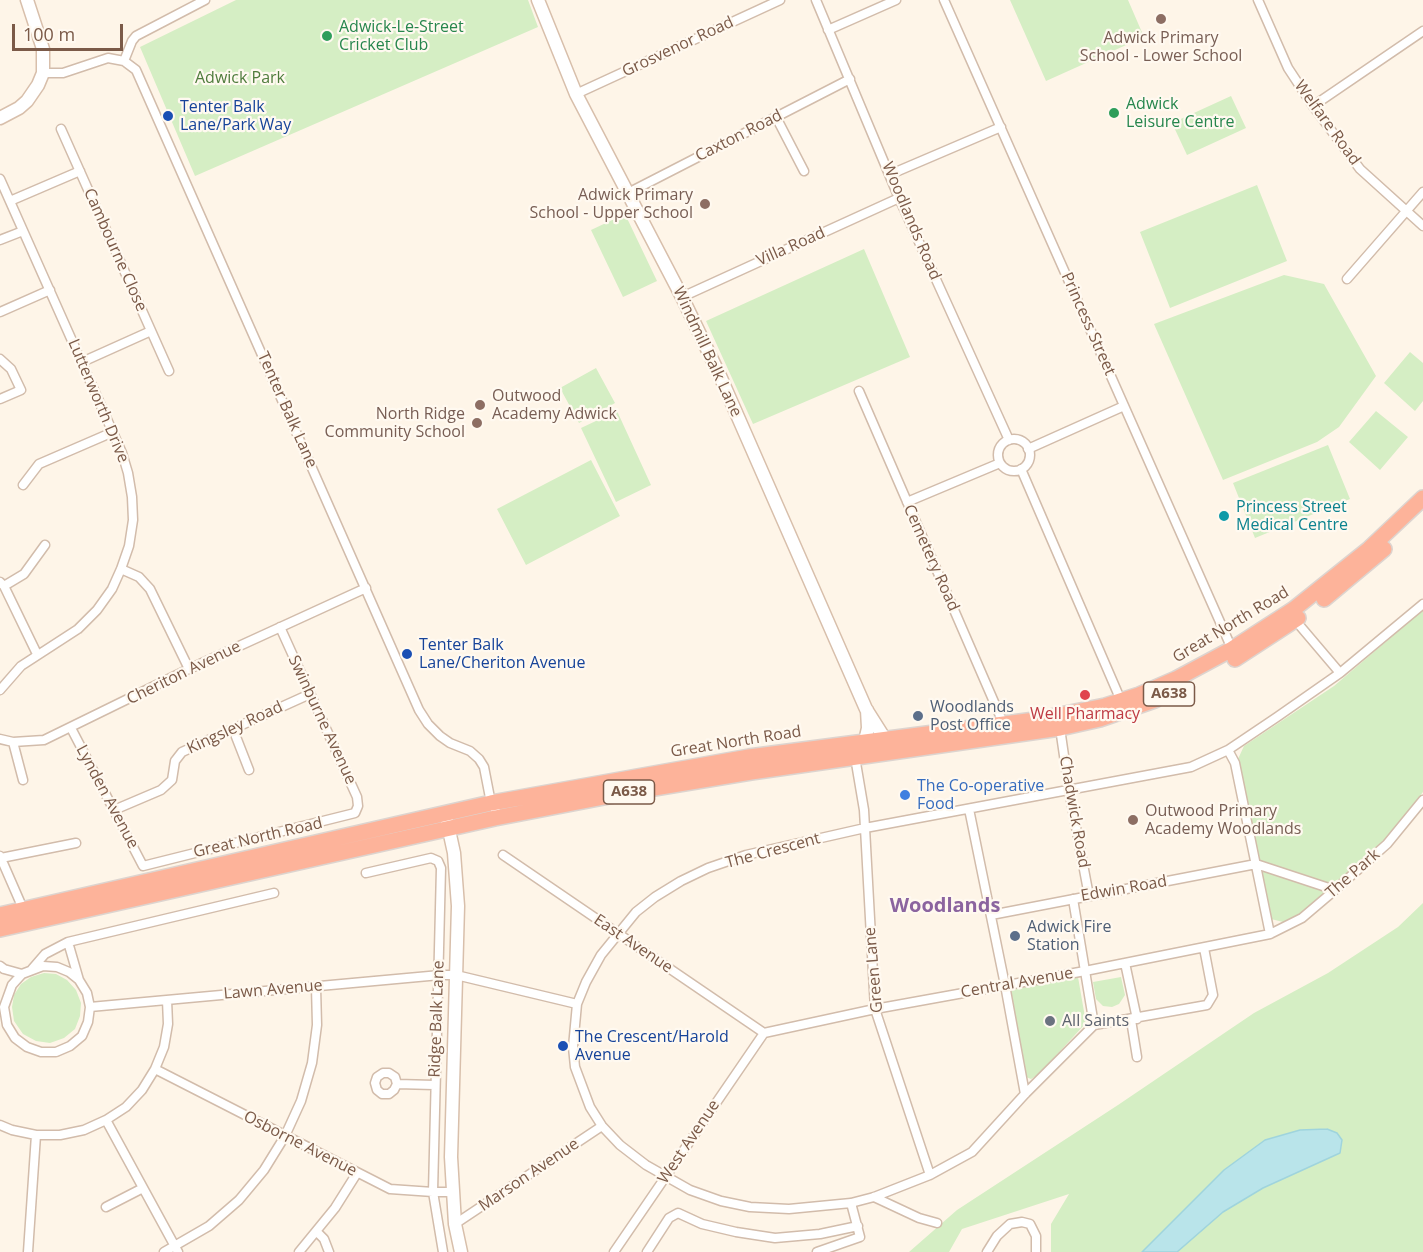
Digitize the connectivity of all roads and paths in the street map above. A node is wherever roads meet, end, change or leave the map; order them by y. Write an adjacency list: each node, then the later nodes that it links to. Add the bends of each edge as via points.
1 (27, 0): 12 (street, via 43,49)
2 (205, 0): 11 (street, via 136,36)
3 (538, 0): 14 (street, Windmill Balk Lane)
4 (780, 0): 14 (street, Grosvenor Road)
5 (816, 0): 9 (street, Woodlands Road)
6 (896, 0): 9 (street)
7 (944, 0): 18 (street, Princess Street)
8 (1258, 0): 15 (street, Welfare Road, via 1288,68)
9 (828, 30): 13 (street, Woodlands Road)
10 (1423, 32): 15 (street)
11 (124, 61): 12 (street, via 108,58 63,73); 55 (street, Tenter Balk Lane, via 142,80)
12 (43, 73): 17 (street, via 27,101)
13 (850, 79): 16 (street, Caxton Road); 22 (street, Woodlands Road)
14 (576, 94): 25 (street, Windmill Balk Lane)
15 (1312, 106): 28 (street, Welfare Road, via 1360,169)
16 (776, 117): 21 (street); 25 (street, Caxton Road)
17 (0, 118)
18 (1000, 127): 22 (street); 42 (street, Princess Street)
19 (61, 129): 20 (street, Cambourne Close)
20 (80, 171): 27 (street); 36 (street, Cambourne Close)
21 (804, 171)
22 (891, 174): 26 (street, Woodlands Road)
23 (0, 179): 27 (street, Lutterworth Drive)
24 (1423, 192): 28 (street)
25 (628, 193): 34 (street, Windmill Balk Lane)
26 (899, 198): 34 (street, Villa Road); 44 (street, Woodlands Road)
27 (10, 201): 30 (street, Lutterworth Drive)
28 (1406, 212): 29 (street, Welfare Road); 32 (street)
29 (1423, 226)
30 (23, 231): 31 (street); 33 (street, Lutterworth Drive)
31 (0, 240)
32 (1347, 279)
33 (50, 290): 35 (street); 38 (street, Lutterworth Drive)
34 (682, 297): 66 (street, Windmill Balk Lane)
35 (0, 312)
36 (151, 331): 38 (street); 39 (street, Cambourne Close)
37 (0, 359): 41 (street, via 21,390)
38 (82, 362): 43 (street, Lutterworth Drive)
39 (169, 371)
40 (859, 391): 50 (street, Cemetery Road)
41 (0, 399)
42 (1124, 406): 45 (street); 59 (street, Princess Street)
43 (113, 432): 48 (street, via 39,464); 53 (street, Lutterworth Drive, via 132,497 132,529)
44 (1009, 440): 45 (street, via 1023,442); 46 (street, via 999,449)
45 (1028, 448): 47 (street, via 1029,462)
46 (1000, 463): 47 (street, via 1011,471); 50 (street)
47 (1021, 469): 65 (street)
48 (23, 485)
49 (1423, 498): 59 (highway, Great North Road / A638, via 1321,588)
50 (907, 502): 67 (street, Cemetery Road)
51 (1423, 511): 57 (highway, Great North Road / A638, via 1356,573)
52 (45, 545): 54 (street, via 24,574)
53 (122, 569): 60 (street, Lutterworth Drive, via 112,589 85,623); 61 (street, via 139,577 150,589)
54 (2, 584): 60 (street)
55 (366, 588): 58 (street, Cheriton Avenue); 81 (street, Tenter Balk Lane, via 419,710 440,736 479,759)
56 (1423, 604): 62 (street)
57 (1295, 620): 62 (street); 65 (highway, Great North Road / A638, via 1180,688)
58 (280, 627): 61 (street, Cheriton Avenue); 64 (street, Swinburne Avenue)
59 (1232, 649): 65 (highway, Great North Road / A638)
60 (37, 654): 63 (street, Lutterworth Drive)
61 (189, 669): 68 (street, Cheriton Avenue)
62 (1341, 673): 75 (street)
63 (0, 690)
64 (310, 693): 70 (street, Kingsley Road); 92 (street, Swinburne Avenue, via 357,797 355,813)
65 (1123, 706): 67 (highway, Great North Road / A638); 69 (highway, Great North Road / A638)
66 (867, 709): 72 (street, Windmill Balk Lane); 73 (street, Windmill Balk Lane)
67 (1004, 725): 72 (highway, Great North Road / A638)
68 (71, 728): 74 (street, Cheriton Avenue, via 44,740); 83 (street, Lynden Avenue)
69 (1060, 728): 76 (highway, Great North Road / A638); 79 (street, Chadwick Road)
70 (233, 729): 77 (street); 83 (street, Kingsley Road, via 182,752 175,760 172,780 161,790)
71 (0, 739): 74 (street, Cheriton Avenue)
72 (885, 739): 73 (highway, Great North Road / A638)
73 (865, 741): 76 (street); 81 (highway, Great North Road / A638, via 738,759)
74 (13, 742): 78 (street)
75 (1228, 750): 79 (street, The Crescent, via 1191,767); 91 (street)
76 (855, 757): 84 (highway, Great North Road / A638); 87 (street, Green Lane)
77 (249, 770)
78 (23, 780)
79 (1069, 790): 82 (street, The Crescent); 96 (street, Chadwick Road)
80 (1423, 800): 94 (street, The Park, via 1387,844)
81 (491, 803): 84 (street); 85 (highway, Great North Road / A638); 86 (street)
82 (969, 809): 87 (street, The Crescent); 99 (street)
83 (114, 810): 92 (street, Lynden Avenue)
84 (504, 816): 86 (highway, Great North Road / A638)
85 (447, 821): 86 (highway, Great North Road / A638); 100 (highway, Great North Road / A638); 112 (street, Ridge Balk Lane, via 458,898)
86 (483, 821)
87 (865, 828): 102 (street, The Crescent, via 746,855 708,868 656,897); 121 (street, Green Lane)
88 (76, 843): 90 (street)
89 (503, 855): 102 (street, East Avenue)
90 (0, 857): 100 (street)
91 (1256, 864): 94 (street); 96 (street, Edwin Road); 103 (street)
92 (143, 866)
93 (366, 873): 111 (street, Ridge Balk Lane, via 430,858 438,861)
94 (1335, 890): 103 (street, The Park, via 1302,918)
95 (274, 893): 104 (street)
96 (1089, 896): 97 (street, Edwin Road)
97 (1073, 899): 99 (street, Edwin Road); 109 (street)
98 (0, 915): 100 (highway, Great North Road / A638)
99 (991, 915): 114 (street)
100 (26, 916): 101 (highway, Great North Road / A638)
101 (0, 929)
102 (618, 933): 118 (street, The Crescent, via 601,955); 125 (street, East Avenue)
103 (1270, 934): 105 (street, Central Avenue)
104 (68, 942): 108 (street, via 40,958); 113 (street)
105 (1204, 948): 106 (street, Central Avenue); 122 (street, via 1213,995 1207,1005)
106 (1125, 963): 109 (street, Central Avenue); 122 (street)
107 (0, 966): 110 (street)
108 (32, 969): 110 (street); 113 (street, via 57,967)
109 (1085, 971): 114 (street, Central Avenue); 123 (street)
110 (22, 974): 119 (street, via 12,985)
111 (440, 975): 112 (street, Lawn Avenue); 115 (street, Lawn Avenue); 129 (street, Ridge Balk Lane)
112 (456, 975): 118 (street, Lawn Avenue); 141 (street, Ridge Balk Lane)
113 (79, 980): 120 (street)
114 (1005, 985): 121 (street, Central Avenue); 130 (street)
115 (316, 987): 117 (street, Lawn Avenue); 135 (street, via 312,1064)
116 (0, 992): 119 (street)
117 (167, 1000): 120 (street, Lawn Avenue); 127 (street, via 168,1024)
118 (577, 1004): 133 (street, The Crescent, via 575,1067)
119 (4, 1006): 124 (street)
120 (90, 1007): 124 (street, via 81,1036 56,1052 27,1047)
121 (875, 1009): 125 (street, Central Avenue); 137 (street, Green Lane)
122 (1134, 1019): 123 (street); 126 (street)
123 (1094, 1025): 130 (street, The Crescent)
124 (3, 1026)
125 (764, 1033): 138 (street, West Avenue)
126 (1137, 1057)
127 (155, 1070): 131 (street, via 126,1107); 135 (street, Osborne Avenue)
128 (397, 1084): 129 (street)
129 (434, 1085): 140 (street, Ridge Balk Lane)
130 (1025, 1094): 137 (street, The Crescent, via 972,1152)
131 (106, 1120): 134 (street, via 84,1130); 139 (street)
132 (0, 1125): 134 (street)
133 (602, 1126): 138 (street, The Crescent, via 620,1145); 146 (street, Marson Avenue)
134 (36, 1135): 150 (street)
135 (285, 1136): 136 (street, Osborne Avenue); 149 (street, via 239,1200)
136 (357, 1173): 140 (street, Osborne Avenue, via 390,1189); 148 (street)
137 (930, 1174): 142 (street, The Crescent)
138 (665, 1177): 143 (street, The Crescent, via 700,1194 750,1207 789,1209); 156 (street, West Avenue)
139 (143, 1188): 144 (street); 149 (street)
140 (433, 1192): 141 (street, Osborne Avenue); 154 (street, Ridge Balk Lane)
141 (452, 1192): 146 (street, Ridge Balk Lane)
142 (874, 1197): 143 (street, The Crescent); 145 (street)
143 (851, 1203): 147 (street)
144 (106, 1207)
145 (937, 1222)
146 (455, 1224): 155 (street, Ridge Balk Lane)
147 (858, 1226): 157 (street, via 775,1238 702,1224 678,1214 669,1218); 158 (street, via 860,1237)
148 (317, 1232): 152 (street); 153 (street)
149 (177, 1250): 151 (street)
150 (28, 1252)
151 (164, 1252)
152 (298, 1252)
153 (329, 1252)
154 (443, 1252)
155 (461, 1252)
156 (614, 1252)
157 (647, 1252)
158 (817, 1252)
159 (987, 1252): 160 (street, via 1010,1224 1030,1224 1036,1236)
160 (1036, 1252)

